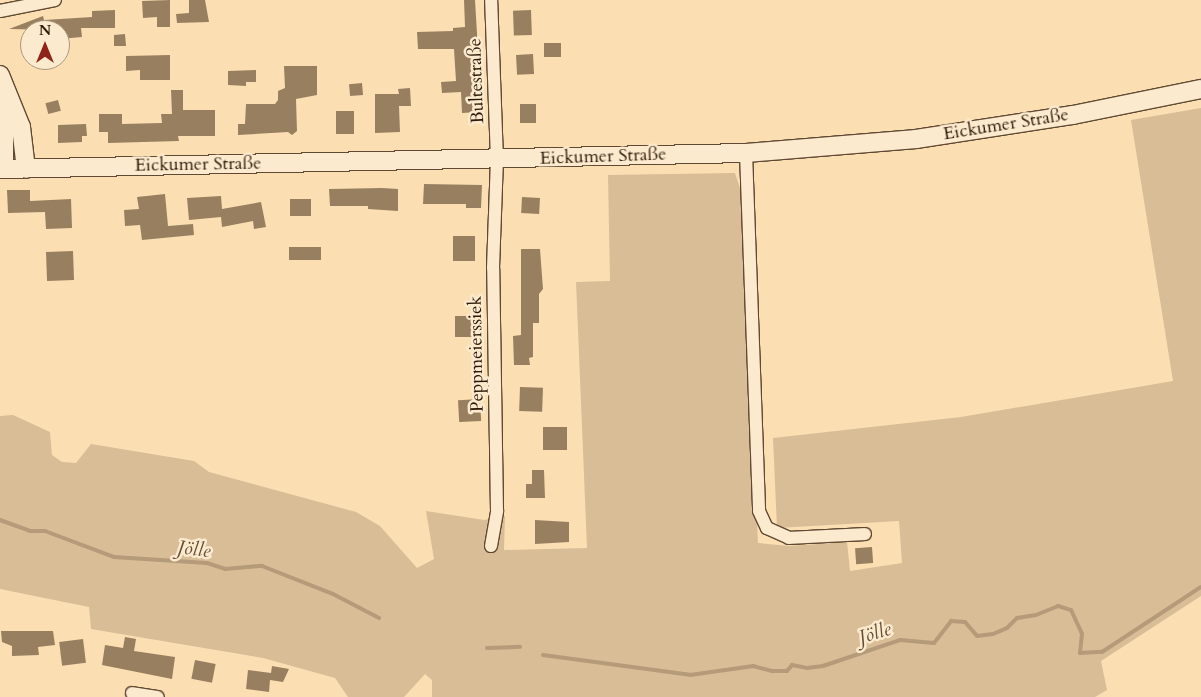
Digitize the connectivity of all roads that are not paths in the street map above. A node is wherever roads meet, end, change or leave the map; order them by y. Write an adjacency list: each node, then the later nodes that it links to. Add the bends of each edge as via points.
1 (55, 0): 3 (street)
2 (491, 0): 7 (street, Bultestraße)
3 (0, 11)
4 (2, 82): 8 (main road); 9 (main road, via 21,127)
5 (1201, 89): 6 (main road, Eickumer Straße, via 1073,115 916,139)
6 (746, 153): 7 (main road, Eickumer Straße); 10 (street, via 759,511 767,528 789,538)
7 (497, 160): 9 (main road, Eickumer Straße); 11 (street, Peppmeierssiek, via 493,268 497,512)
8 (2, 169): 9 (main road, Eickumer Straße)
9 (26, 169)
10 (865, 534)
11 (491, 546)
12 (132, 693): 13 (street)
13 (158, 697)

